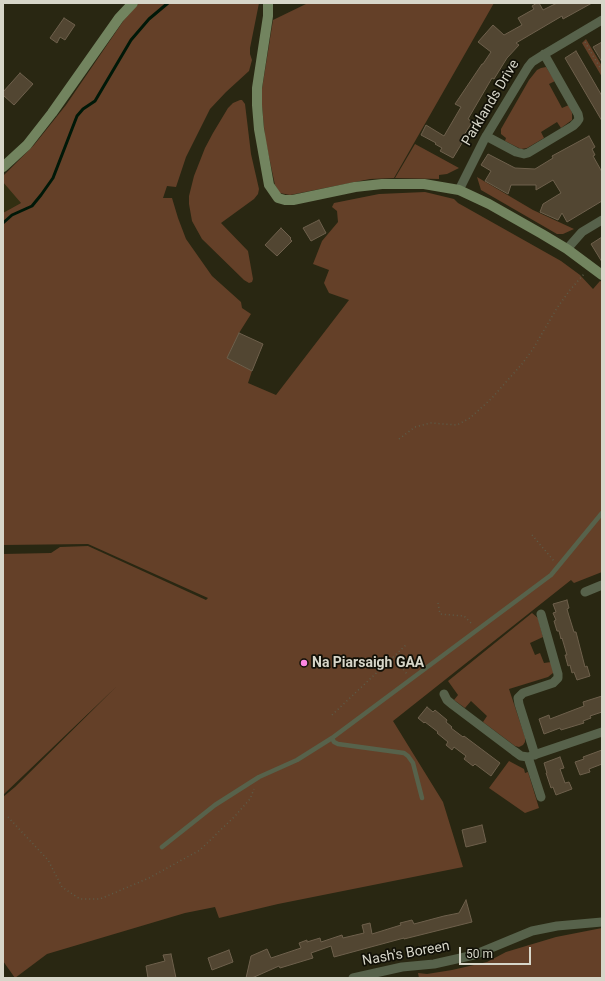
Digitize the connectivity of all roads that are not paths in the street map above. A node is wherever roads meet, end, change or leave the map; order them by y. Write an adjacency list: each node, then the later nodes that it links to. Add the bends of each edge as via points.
1 (133, 3): 6 (street, via 119,18 27,145)
2 (268, 3): 7 (street, via 257,88 259,129 269,185 278,198 293,200 382,184 437,185)
3 (602, 20): 4 (street, Parklands Drive)
4 (544, 54): 5 (street, Parklands Drive, via 532,62 524,72); 5 (street, via 578,114 577,122 524,154)
5 (486, 136): 7 (street, Parklands Drive)
6 (3, 167)
7 (458, 190): 9 (street, via 489,204)
8 (602, 220): 9 (street, via 582,232)
9 (567, 249): 10 (street)
10 (602, 275)
11 (602, 513): 19 (lane, via 551,575)
12 (602, 586): 13 (street)
13 (585, 592)
14 (541, 614): 15 (street)
15 (550, 645): 16 (street); 20 (street, via 558,678 553,683 523,693 518,698)
16 (540, 648)
17 (444, 694): 20 (street, via 450,702 521,756)
18 (602, 732): 20 (street)
19 (332, 738): 22 (lane, via 338,744 404,753 413,763); 23 (lane, via 297,760 259,777 215,805)
20 (531, 756): 21 (street)
21 (541, 796)
22 (422, 798)
23 (162, 847)
24 (602, 922): 25 (street, Nash's Boreen, via 532,931 474,955)
25 (353, 978)

